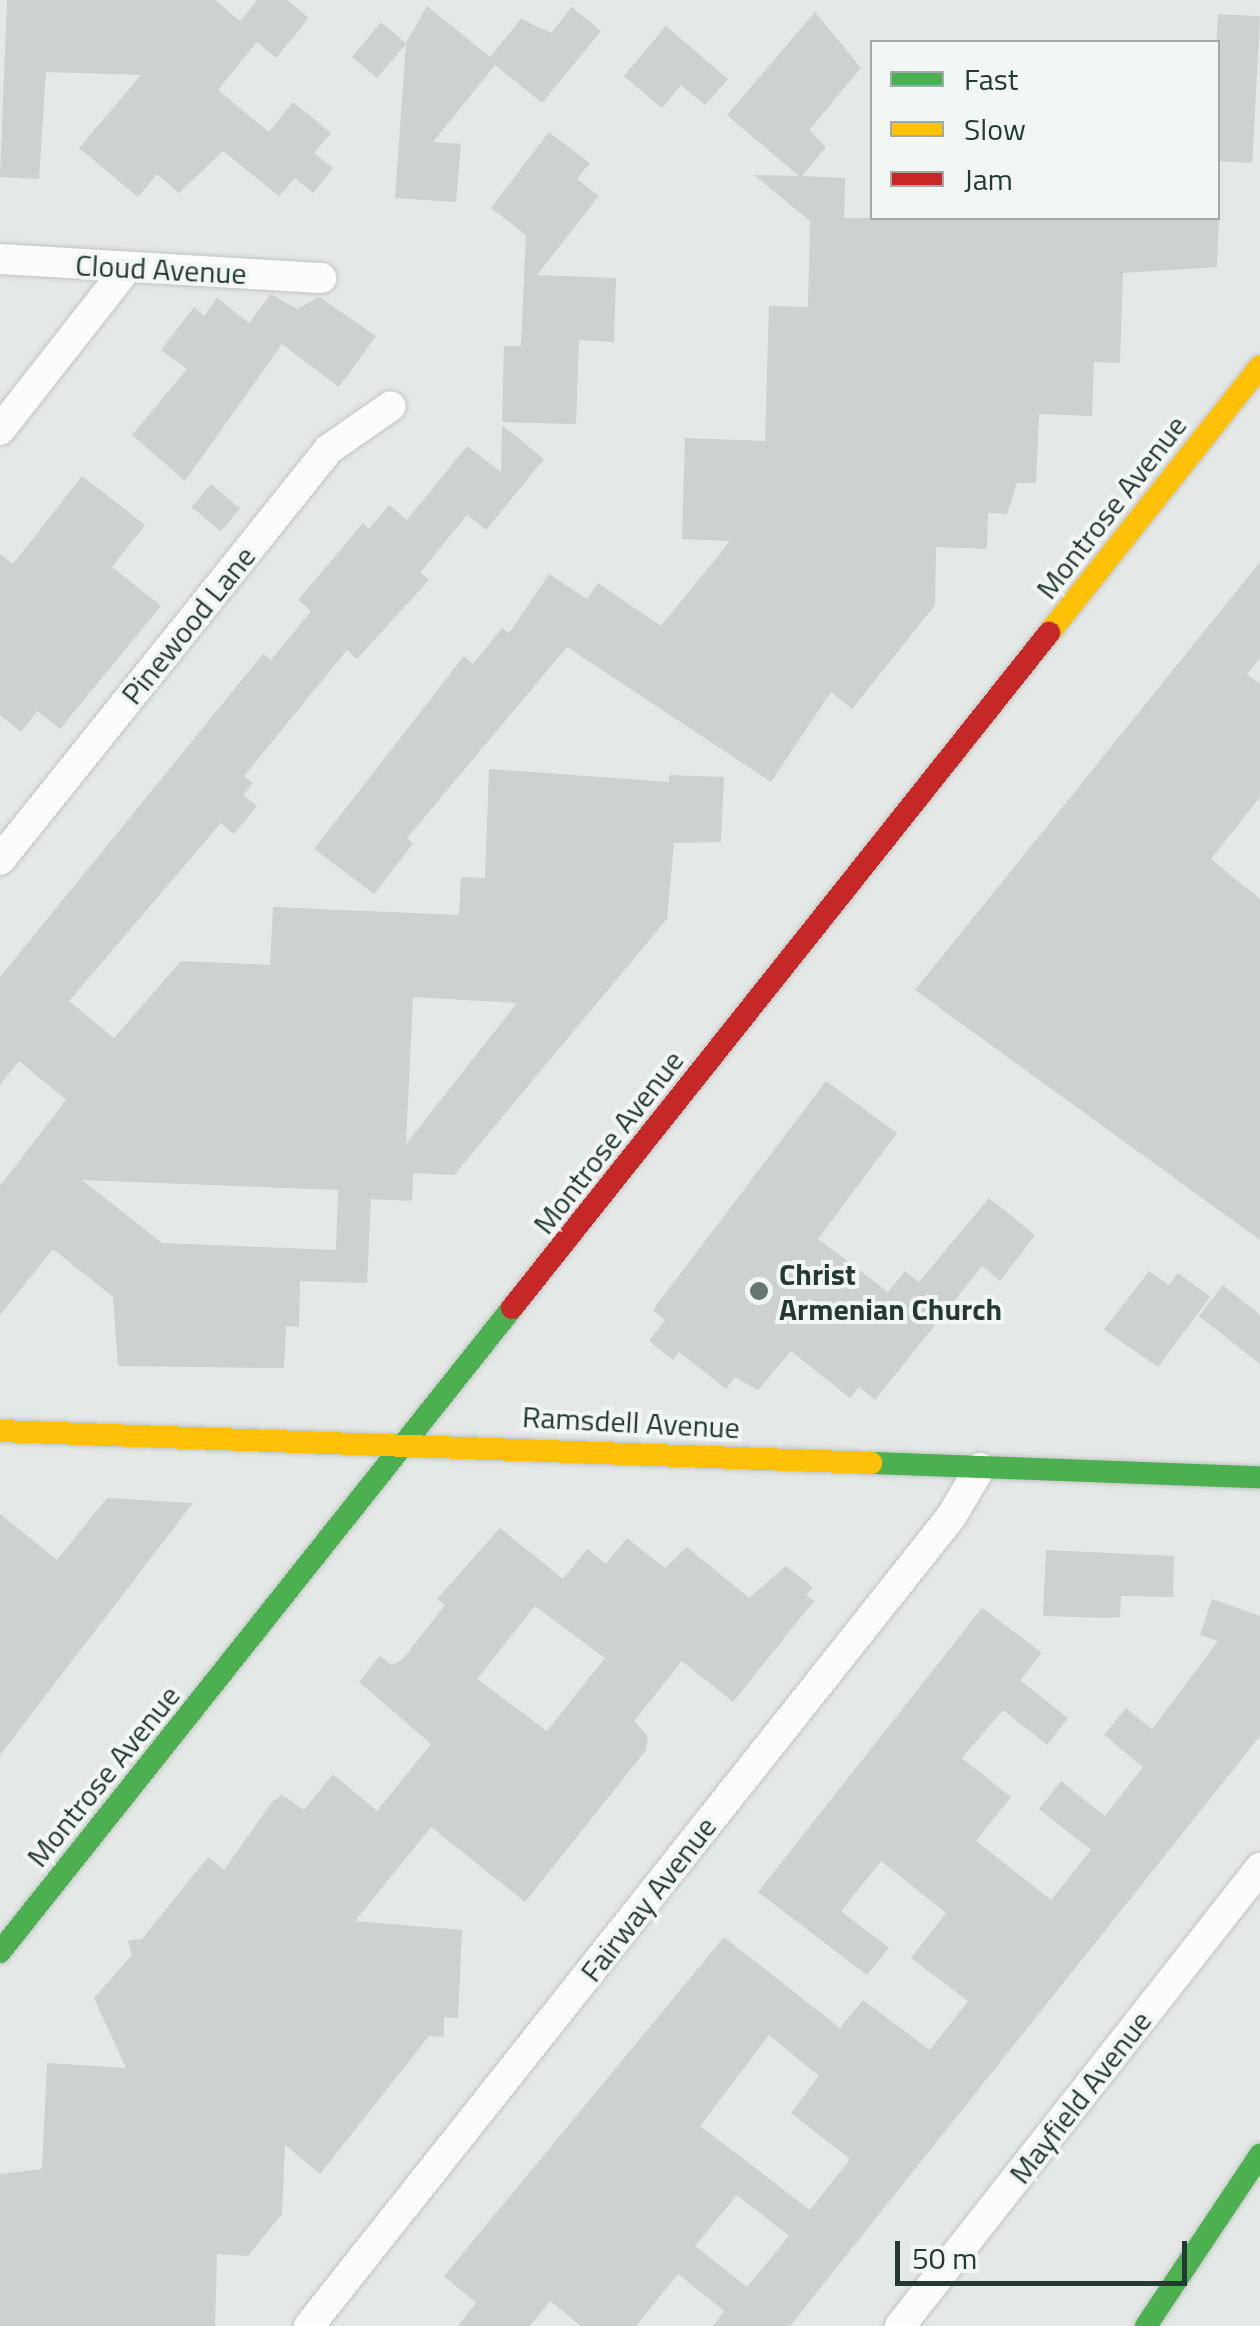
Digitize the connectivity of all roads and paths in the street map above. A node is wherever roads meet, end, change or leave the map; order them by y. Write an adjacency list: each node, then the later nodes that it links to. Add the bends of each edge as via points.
1 (0, 259): 2 (street, Cloud Avenue)
2 (128, 266): 3 (street, Cloud Avenue); 6 (street)
3 (321, 278)
4 (1260, 367): 9 (main road, Montrose Avenue)
5 (391, 406): 7 (street, Pinewood Lane, via 330,450)
6 (0, 430)
7 (0, 860)
8 (0, 1431): 9 (main road, Ramsdell Avenue)
9 (410, 1442): 10 (main road, Ramsdell Avenue); 13 (main road, Montrose Avenue)
10 (980, 1468): 11 (main road, Ramsdell Avenue); 15 (street, Fairway Avenue, via 952,1517)
11 (1260, 1477)
12 (1260, 1868): 16 (street, Mayfield Avenue)
13 (0, 1952)
14 (1260, 2155): 17 (main road)
15 (309, 2326)
16 (900, 2326)
17 (1146, 2326)

